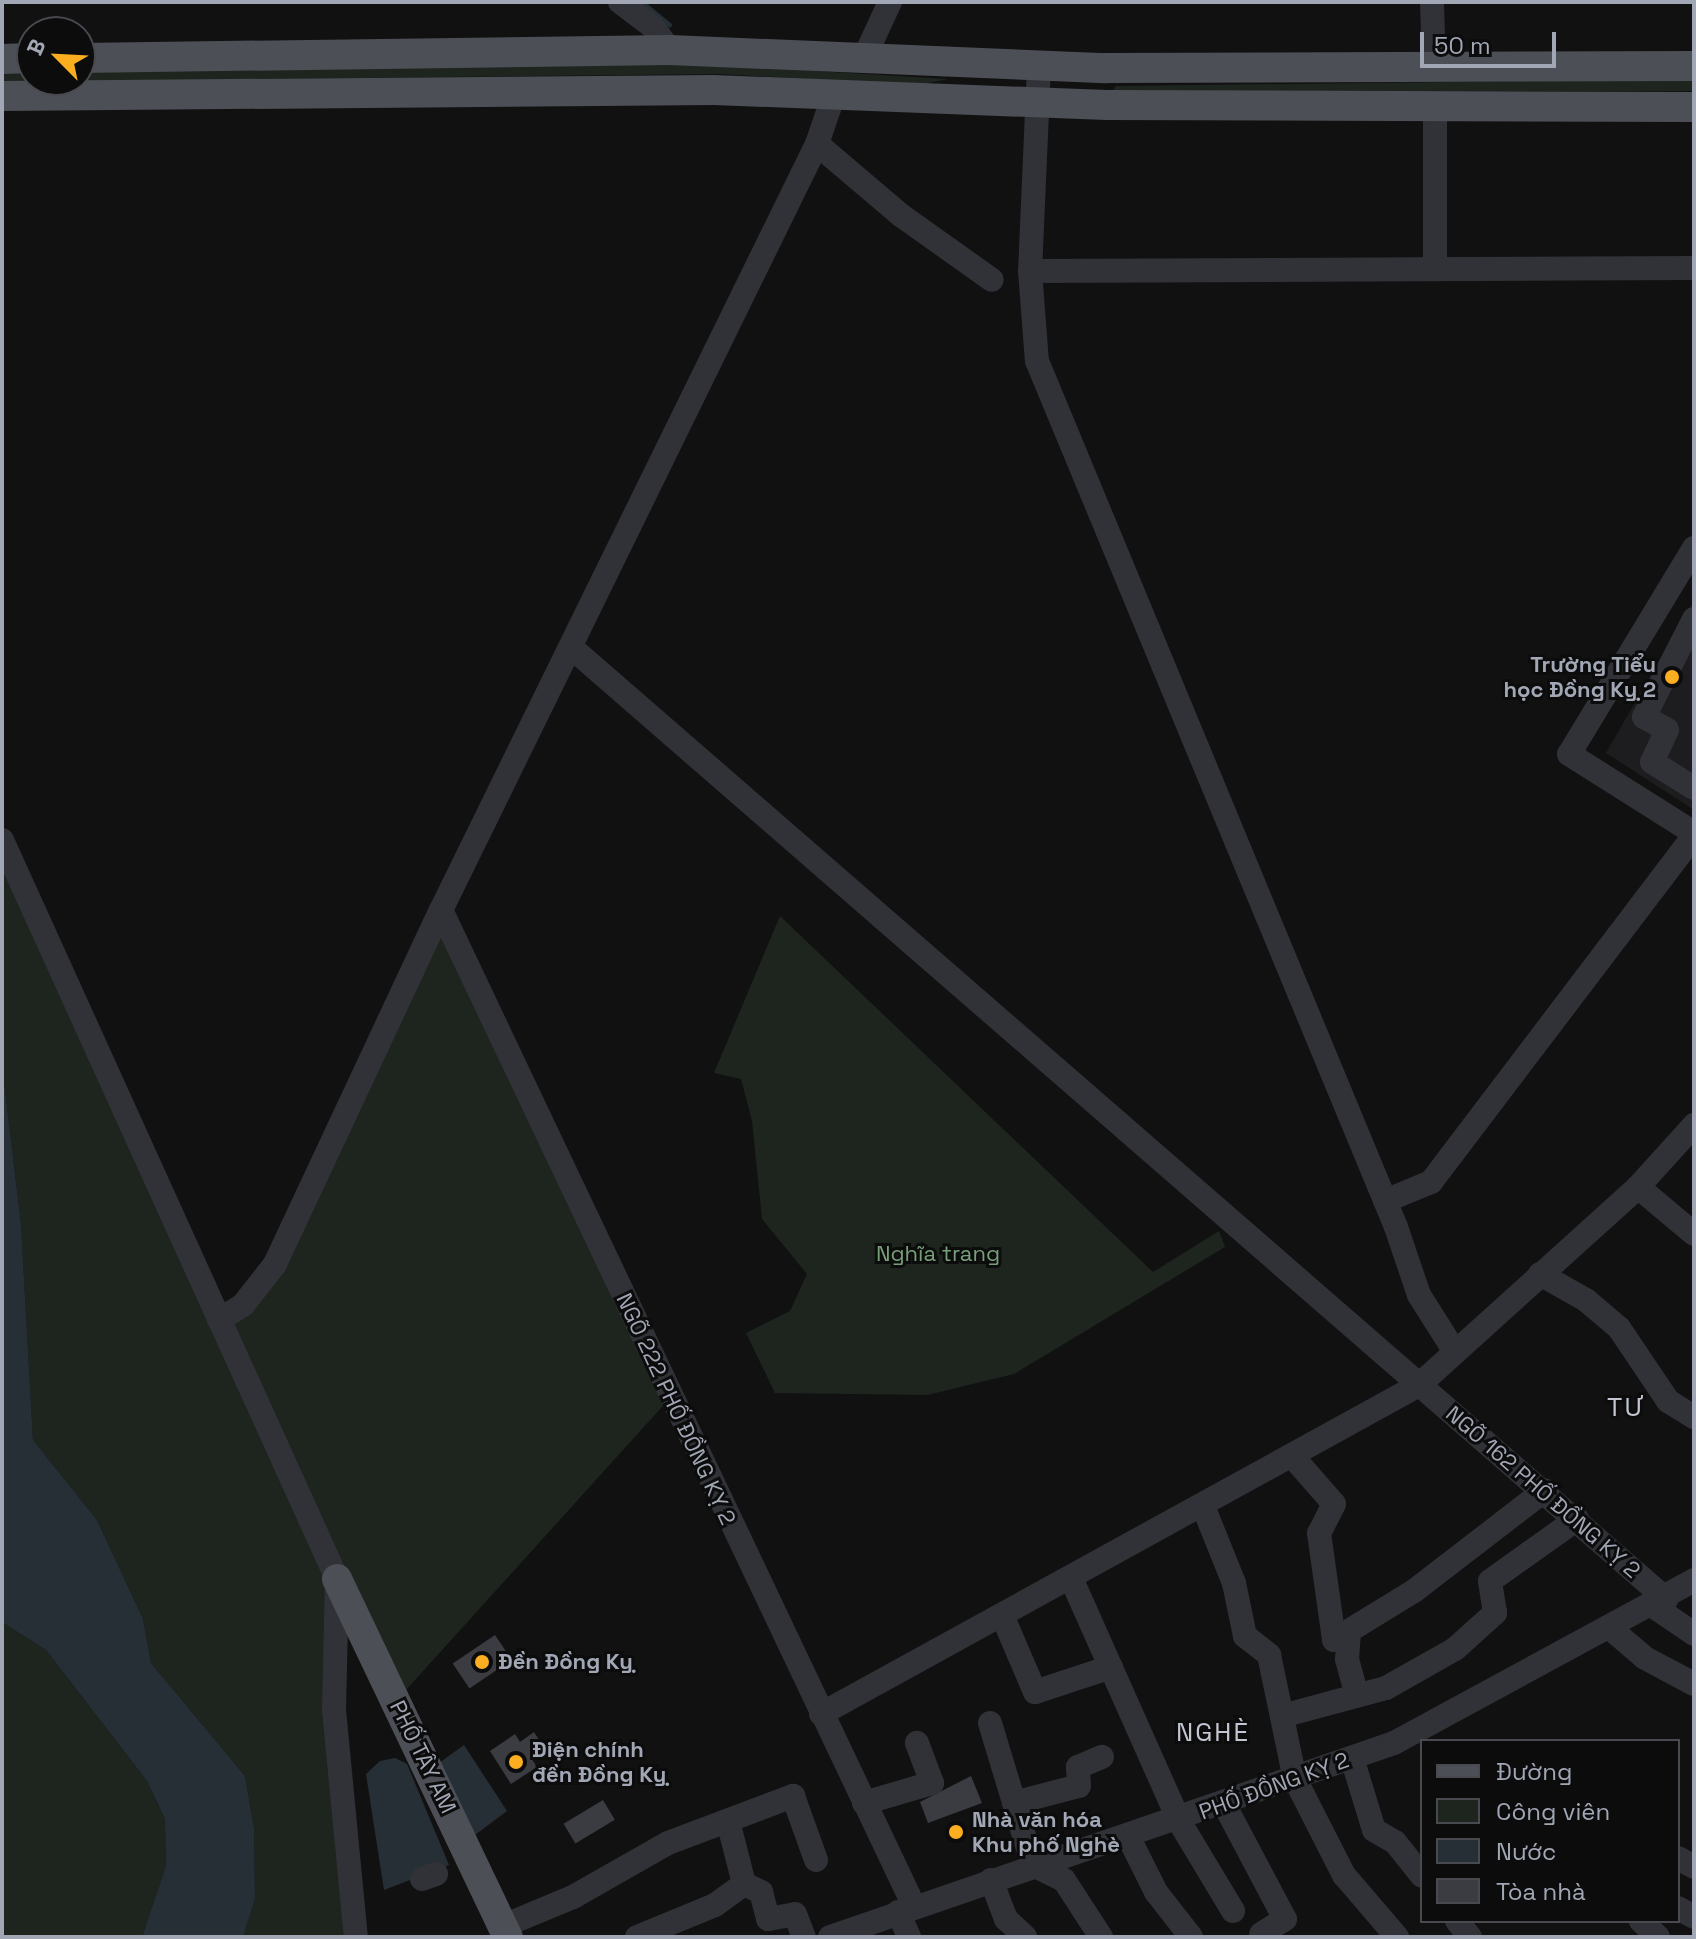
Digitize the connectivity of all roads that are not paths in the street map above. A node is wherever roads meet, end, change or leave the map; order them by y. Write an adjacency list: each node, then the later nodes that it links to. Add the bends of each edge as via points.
1 (620, 2): 4 (street, via 660,34)
2 (890, 2): 5 (street)
3 (1432, 2): 9 (street)
4 (670, 50): 5 (main road); 6 (main road)
5 (865, 56): 7 (main road)
6 (96, 58)
7 (1039, 66): 9 (main road); 12 (street)
8 (1694, 66): 9 (main road)
9 (1434, 68)
10 (834, 94): 11 (main road); 12 (main road); 15 (street)
11 (2, 96)
12 (1037, 103): 13 (main road); 18 (street)
13 (1435, 107): 14 (main road); 17 (street)
14 (1694, 107)
15 (817, 144): 19 (street, via 902,216); 22 (street)
16 (1694, 268): 17 (street)
17 (1435, 269): 18 (street)
18 (1030, 271): 29 (street, via 1037,361)
19 (992, 280)
20 (1694, 548): 24 (street, via 1569,754)
21 (1694, 619): 23 (street, via 1644,717 1667,730 1652,762)
22 (572, 648): 26 (street); 34 (street, NGÕ 162 PHỐ ĐỒNG KỴ 2)
23 (1694, 788)
24 (1694, 834): 29 (street, via 1431,1182)
25 (2, 840): 32 (street)
26 (441, 910): 32 (street, via 275,1264 243,1305); 51 (street, NGÕ 222 PHỐ ĐỒNG KỴ 2)
27 (1694, 1125): 28 (street)
28 (1638, 1187): 30 (street); 31 (street)
29 (1385, 1201): 33 (street, via 1419,1295)
30 (1694, 1234)
31 (1540, 1274): 33 (street); 35 (street, via 1586,1300 1619,1328 1668,1401)
32 (219, 1320): 41 (street)
33 (1455, 1352): 34 (street)
34 (1419, 1385): 36 (street); 37 (street, NGÕ 162 PHỐ ĐỒNG KỴ 2)
35 (1694, 1417)
36 (1293, 1457): 38 (street); 46 (street, via 1334,1504 1319,1533 1334,1640)
37 (1545, 1490): 39 (street, NGÕ 162 PHỐ ĐỒNG KỴ 2); 46 (street, via 1414,1591)
38 (1203, 1506): 40 (street); 52 (street, via 1234,1583 1245,1636 1269,1655)
39 (1577, 1519): 43 (street, NGÕ 162 PHỐ ĐỒNG KỴ 2); 50 (street, via 1490,1581 1495,1613 1455,1649 1386,1688)
40 (1071, 1578): 44 (street); 48 (street)
41 (337, 1579): 72 (main road, PHỐ TÂY AM); 75 (street, via 334,1710)
42 (1694, 1580): 43 (street, PHỐ ĐỒNG KỴ 2)
43 (1660, 1603): 45 (street, PHỐ ĐỒNG KỴ 2); 47 (street, NGÕ 162 PHỐ ĐỒNG KỴ 2)
44 (1002, 1615): 48 (street, via 1035,1692); 51 (street)
45 (1611, 1629): 49 (street, via 1645,1658); 56 (street, PHỐ ĐỒNG KỴ 2, via 1394,1743)
46 (1349, 1631): 50 (street, via 1347,1659)
47 (1694, 1634)
48 (1111, 1667): 62 (street)
49 (1694, 1684)
50 (1357, 1696): 52 (street)
51 (821, 1714): 58 (street, NGÕ 222 PHỐ ĐỒNG KỴ 2)
52 (1282, 1716): 57 (street)
53 (990, 1723): 59 (street)
54 (917, 1743): 58 (street, via 932,1783)
55 (1102, 1757): 59 (street, via 1078,1767 1079,1786)
56 (1352, 1758): 57 (street, PHỐ ĐỒNG KỴ 2); 66 (street, via 1374,1830 1395,1842)
57 (1295, 1779): 60 (street, PHỐ ĐỒNG KỴ 2); 82 (street, via 1344,1875)
58 (864, 1803): 69 (street, NGÕ 222 PHỐ ĐỒNG KỴ 2)
59 (1014, 1803): 65 (street)
60 (1224, 1804): 62 (street, PHỐ ĐỒNG KỴ 2); 74 (street, via 1285,1919)
61 (728, 1821): 64 (street, via 793,1796); 68 (street); 72 (street, via 668,1843)
62 (1179, 1821): 63 (street, PHỐ ĐỒNG KỴ 2); 70 (street)
63 (1128, 1836): 65 (street, PHỐ ĐỒNG KỴ 2); 81 (street, via 1156,1892)
64 (816, 1860)
65 (1033, 1865): 67 (street, PHỐ ĐỒNG KỴ 2); 80 (street, via 1064,1880)
66 (1420, 1873)
67 (991, 1880): 69 (street, PHỐ ĐỒNG KỴ 2); 79 (street, via 1006,1919)
68 (744, 1884): 73 (street, via 715,1905); 76 (street, via 761,1892 768,1919 795,1914)
69 (906, 1909): 77 (street, PHỐ ĐỒNG KỴ 2); 78 (street, NGÕ 222 PHỐ ĐỒNG KỴ 2)
70 (1233, 1911)
71 (1643, 1923): 83 (street)
72 (506, 1932)
73 (653, 1934)
74 (1260, 1936)
75 (356, 1937)
76 (804, 1937)
77 (830, 1937)
78 (909, 1937)
79 (1025, 1937)
80 (1101, 1937)
81 (1191, 1937)
82 (1397, 1937)
83 (1658, 1937)

